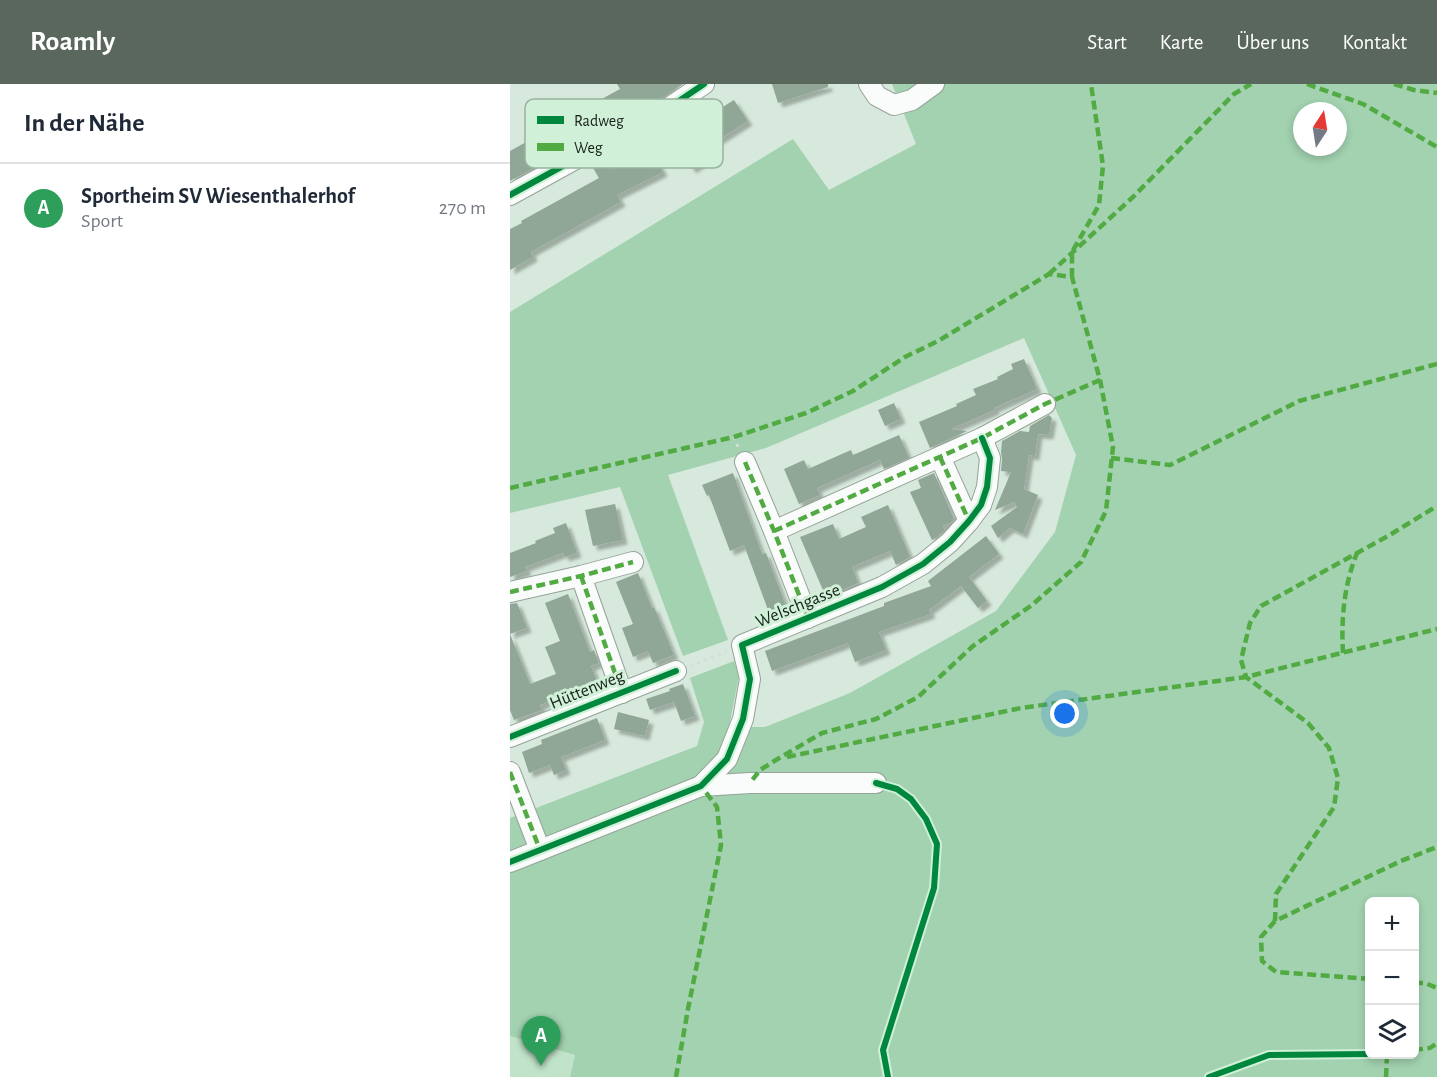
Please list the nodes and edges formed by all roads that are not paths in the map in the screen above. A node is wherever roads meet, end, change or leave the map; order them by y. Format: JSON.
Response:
{"nodes":[{"id":1,"x":704,"y":84,"type":"edge"},
{"id":2,"x":869,"y":84,"type":"edge"},
{"id":3,"x":934,"y":84,"type":"edge"},
{"id":4,"x":682,"y":99,"type":"edge"},
{"id":5,"x":559,"y":168,"type":"edge"},
{"id":6,"x":510,"y":195,"type":"edge"},
{"id":7,"x":1045,"y":404,"type":"dead end"},
{"id":8,"x":982,"y":438,"type":"junction"},
{"id":9,"x":940,"y":457,"type":"junction"},
{"id":10,"x":745,"y":462,"type":"dead end"},
{"id":11,"x":969,"y":521,"type":"junction"},
{"id":12,"x":774,"y":531,"type":"junction"},
{"id":13,"x":633,"y":562,"type":"dead end"},
{"id":14,"x":581,"y":576,"type":"junction"},
{"id":15,"x":510,"y":592,"type":"edge"},
{"id":16,"x":808,"y":618,"type":"junction"},
{"id":17,"x":676,"y":671,"type":"road end"},
{"id":18,"x":622,"y":693,"type":"junction"},
{"id":19,"x":510,"y":737,"type":"edge"},
{"id":20,"x":510,"y":772,"type":"edge"},
{"id":21,"x":876,"y":783,"type":"dead end"},
{"id":22,"x":701,"y":786,"type":"junction"},
{"id":23,"x":540,"y":850,"type":"junction"},
{"id":24,"x":510,"y":862,"type":"edge"}],
"edges":[{"from":1,"to":4,"type":"street"},
{"from":2,"to":3,"type":"street"},
{"from":5,"to":6,"type":"street"},
{"from":7,"to":8,"type":"street"},
{"from":8,"to":9,"type":"street"},
{"from":8,"to":11,"type":"street","name":"Welschgasse"},
{"from":9,"to":11,"type":"street"},
{"from":9,"to":12,"type":"street"},
{"from":10,"to":12,"type":"street","name":"Welschgasse"},
{"from":11,"to":16,"type":"street","name":"Welschgasse"},
{"from":12,"to":16,"type":"street","name":"Welschgasse"},
{"from":13,"to":14,"type":"street"},
{"from":14,"to":15,"type":"street"},
{"from":14,"to":18,"type":"street","name":"Hüttenweg"},
{"from":16,"to":22,"type":"street","name":"Welschgasse"},
{"from":17,"to":18,"type":"street","name":"Hüttenweg"},
{"from":18,"to":19,"type":"street","name":"Hüttenweg"},
{"from":20,"to":23,"type":"street"},
{"from":21,"to":22,"type":"street"},
{"from":22,"to":23,"type":"street","name":"Welschgasse"},
{"from":23,"to":24,"type":"street","name":"Welschgasse"}]}
